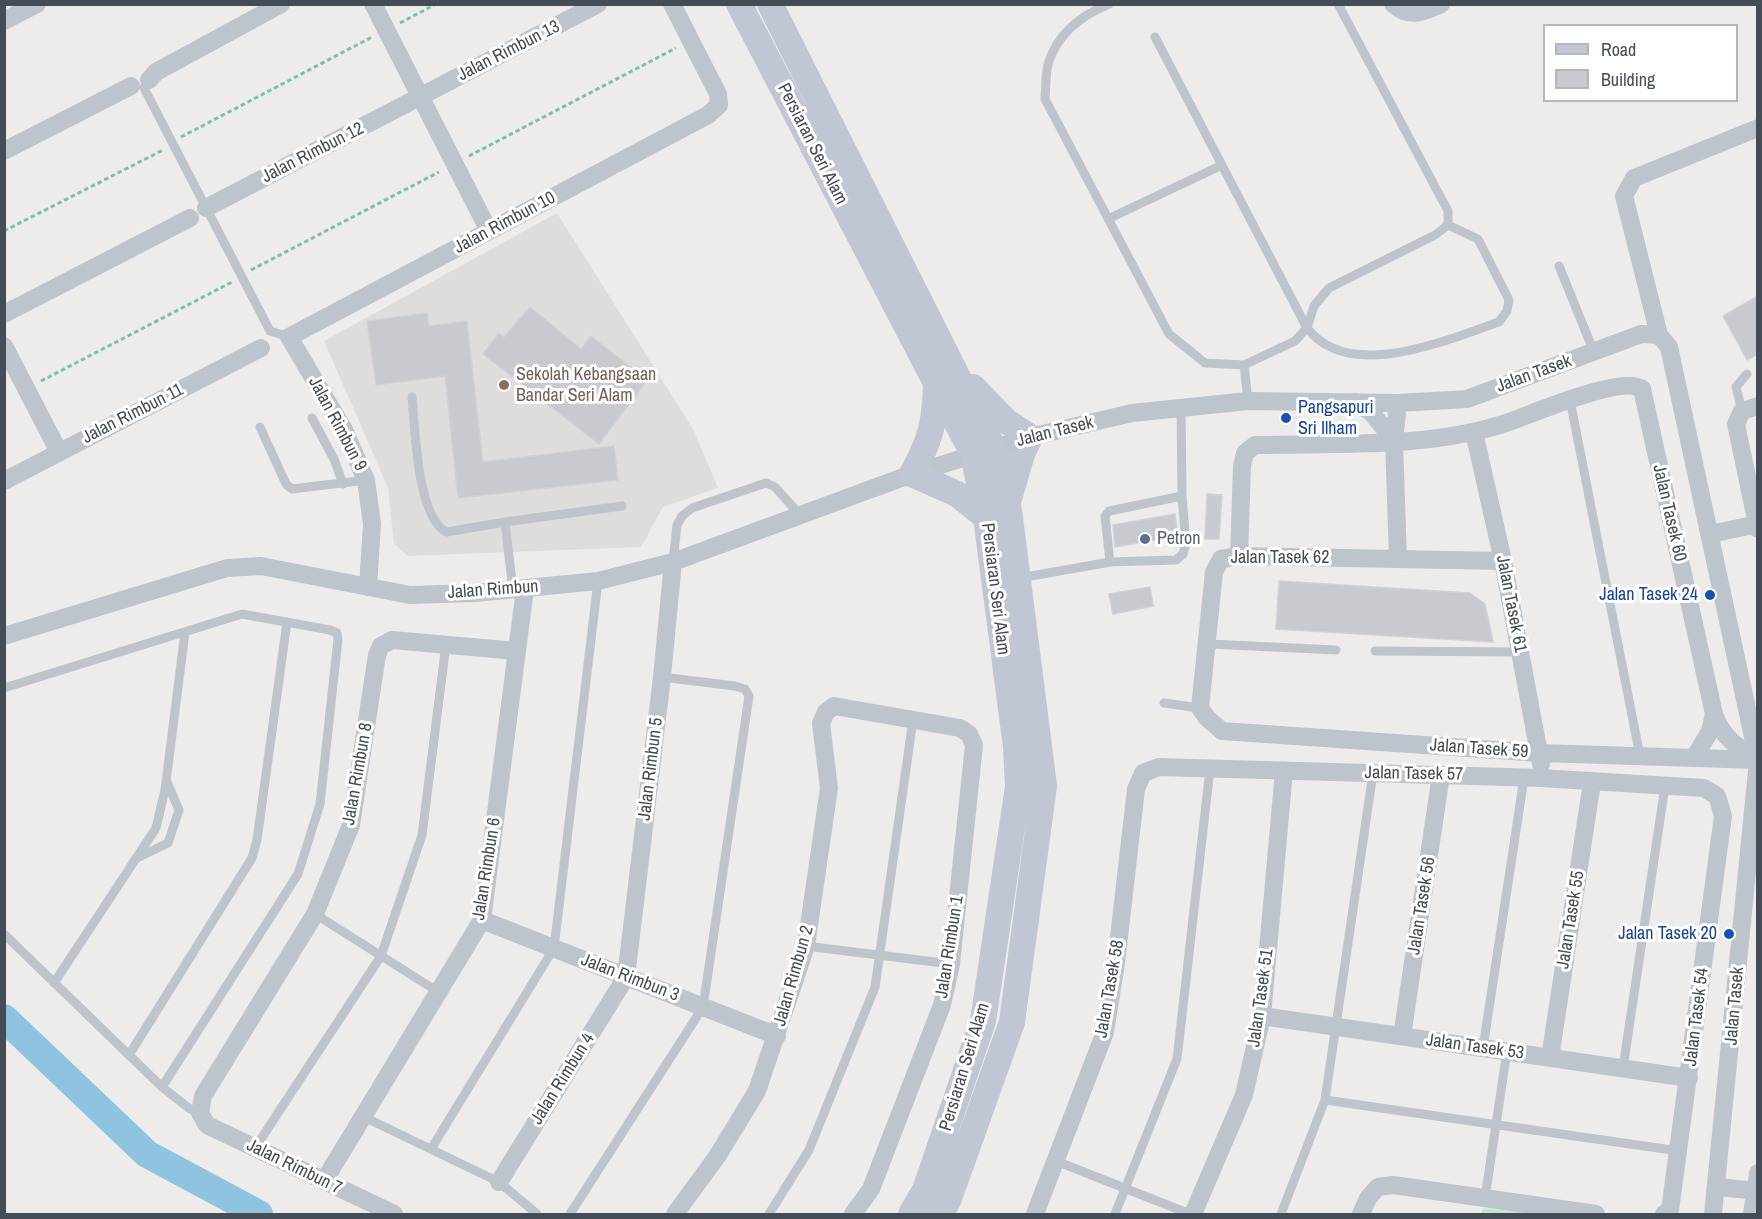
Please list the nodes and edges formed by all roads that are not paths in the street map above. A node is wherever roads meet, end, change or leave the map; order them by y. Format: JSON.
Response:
{"nodes":[{"id":1,"x":37,"y":4,"type":"edge"},
{"id":2,"x":281,"y":4,"type":"edge"},
{"id":3,"x":373,"y":4,"type":"edge"},
{"id":4,"x":598,"y":4,"type":"edge"},
{"id":5,"x":672,"y":4,"type":"edge"},
{"id":6,"x":739,"y":4,"type":"edge"},
{"id":7,"x":770,"y":4,"type":"edge"},
{"id":8,"x":1338,"y":4,"type":"edge"},
{"id":9,"x":1394,"y":4,"type":"edge"},
{"id":10,"x":1441,"y":4,"type":"edge"},
{"id":11,"x":1106,"y":5,"type":"edge"},
{"id":12,"x":4,"y":21,"type":"edge"},
{"id":13,"x":1155,"y":37,"type":"dead end"},
{"id":14,"x":149,"y":80,"type":"joint"},
{"id":15,"x":131,"y":86,"type":"dead end"},
{"id":16,"x":420,"y":97,"type":"junction"},
{"id":17,"x":1758,"y":128,"type":"edge"},
{"id":18,"x":4,"y":152,"type":"edge"},
{"id":19,"x":1220,"y":166,"type":"junction"},
{"id":20,"x":207,"y":208,"type":"junction"},
{"id":21,"x":190,"y":218,"type":"dead end"},
{"id":22,"x":1108,"y":219,"type":"junction"},
{"id":23,"x":1448,"y":225,"type":"junction"},
{"id":24,"x":489,"y":231,"type":"junction"},
{"id":25,"x":1559,"y":266,"type":"dead end"},
{"id":26,"x":4,"y":314,"type":"edge"},
{"id":27,"x":1307,"y":328,"type":"junction"},
{"id":28,"x":1659,"y":335,"type":"junction"},
{"id":29,"x":289,"y":337,"type":"junction"},
{"id":30,"x":4,"y":346,"type":"edge"},
{"id":31,"x":261,"y":348,"type":"dead end"},
{"id":32,"x":1594,"y":351,"type":"junction"},
{"id":33,"x":949,"y":360,"type":"junction"},
{"id":34,"x":1244,"y":365,"type":"junction"},
{"id":35,"x":1747,"y":374,"type":"dead end"},
{"id":36,"x":936,"y":383,"type":"junction"},
{"id":37,"x":412,"y":397,"type":"dead end"},
{"id":38,"x":1570,"y":400,"type":"junction"},
{"id":39,"x":1248,"y":401,"type":"junction"},
{"id":40,"x":1430,"y":401,"type":"junction"},
{"id":41,"x":1355,"y":402,"type":"junction"},
{"id":42,"x":1398,"y":403,"type":"junction"},
{"id":43,"x":1181,"y":408,"type":"junction"},
{"id":44,"x":1750,"y":409,"type":"edge"},
{"id":45,"x":312,"y":418,"type":"dead end"},
{"id":46,"x":260,"y":427,"type":"dead end"},
{"id":47,"x":1474,"y":432,"type":"junction"},
{"id":48,"x":1030,"y":437,"type":"junction"},
{"id":49,"x":1394,"y":441,"type":"junction"},
{"id":50,"x":984,"y":451,"type":"junction"},
{"id":51,"x":59,"y":452,"type":"junction"},
{"id":52,"x":912,"y":474,"type":"junction"},
{"id":53,"x":366,"y":480,"type":"junction"},
{"id":54,"x":4,"y":481,"type":"edge"},
{"id":55,"x":343,"y":484,"type":"junction"},
{"id":56,"x":1182,"y":496,"type":"junction"},
{"id":57,"x":622,"y":507,"type":"dead end"},
{"id":58,"x":997,"y":511,"type":"junction"},
{"id":59,"x":800,"y":515,"type":"junction"},
{"id":60,"x":505,"y":522,"type":"junction"},
{"id":61,"x":1757,"y":526,"type":"edge"},
{"id":62,"x":1710,"y":534,"type":"junction"},
{"id":63,"x":1239,"y":556,"type":"junction"},
{"id":64,"x":1398,"y":559,"type":"junction"},
{"id":65,"x":1503,"y":561,"type":"junction"},
{"id":66,"x":673,"y":562,"type":"junction"},
{"id":67,"x":1110,"y":562,"type":"junction"},
{"id":68,"x":1018,"y":578,"type":"junction"},
{"id":69,"x":598,"y":581,"type":"junction"},
{"id":70,"x":368,"y":587,"type":"junction"},
{"id":71,"x":519,"y":589,"type":"junction"},
{"id":72,"x":287,"y":622,"type":"junction"},
{"id":73,"x":185,"y":632,"type":"junction"},
{"id":74,"x":4,"y":636,"type":"edge"},
{"id":75,"x":446,"y":644,"type":"junction"},
{"id":76,"x":1209,"y":644,"type":"junction"},
{"id":77,"x":1336,"y":650,"type":"dead end"},
{"id":78,"x":517,"y":651,"type":"junction"},
{"id":79,"x":1376,"y":651,"type":"dead end"},
{"id":80,"x":1521,"y":652,"type":"junction"},
{"id":81,"x":662,"y":677,"type":"junction"},
{"id":82,"x":4,"y":688,"type":"edge"},
{"id":83,"x":1164,"y":702,"type":"dead end"},
{"id":84,"x":1204,"y":713,"type":"junction"},
{"id":85,"x":1714,"y":714,"type":"junction"},
{"id":86,"x":913,"y":720,"type":"junction"},
{"id":87,"x":1540,"y":753,"type":"junction"},
{"id":88,"x":1640,"y":756,"type":"junction"},
{"id":89,"x":1694,"y":758,"type":"junction"},
{"id":90,"x":1758,"y":761,"type":"edge"},
{"id":91,"x":1210,"y":769,"type":"junction"},
{"id":92,"x":1284,"y":771,"type":"junction"},
{"id":93,"x":1372,"y":773,"type":"junction"},
{"id":94,"x":1441,"y":775,"type":"junction"},
{"id":95,"x":1533,"y":778,"type":"junction"},
{"id":96,"x":166,"y":781,"type":"junction"},
{"id":97,"x":1592,"y":782,"type":"junction"},
{"id":98,"x":1665,"y":786,"type":"junction"},
{"id":99,"x":1704,"y":788,"type":"joint"},
{"id":100,"x":1136,"y":789,"type":"joint"},
{"id":101,"x":137,"y":858,"type":"junction"},
{"id":102,"x":315,"y":914,"type":"junction"},
{"id":103,"x":482,"y":920,"type":"junction"},
{"id":104,"x":4,"y":934,"type":"edge"},
{"id":105,"x":806,"y":946,"type":"junction"},
{"id":106,"x":554,"y":948,"type":"junction"},
{"id":107,"x":880,"y":955,"type":"junction"},
{"id":108,"x":381,"y":956,"type":"junction"},
{"id":109,"x":951,"y":964,"type":"junction"},
{"id":110,"x":626,"y":977,"type":"junction"},
{"id":111,"x":54,"y":983,"type":"junction"},
{"id":112,"x":440,"y":993,"type":"junction"},
{"id":113,"x":703,"y":1007,"type":"junction"},
{"id":114,"x":1262,"y":1016,"type":"junction"},
{"id":115,"x":1335,"y":1026,"type":"junction"},
{"id":116,"x":777,"y":1036,"type":"junction"},
{"id":117,"x":1402,"y":1036,"type":"junction"},
{"id":118,"x":1483,"y":1048,"type":"junction"},
{"id":119,"x":1507,"y":1051,"type":"junction"},
{"id":120,"x":129,"y":1055,"type":"junction"},
{"id":121,"x":1550,"y":1058,"type":"junction"},
{"id":122,"x":1623,"y":1068,"type":"junction"},
{"id":123,"x":1689,"y":1078,"type":"junction"},
{"id":124,"x":162,"y":1087,"type":"junction"},
{"id":125,"x":1325,"y":1100,"type":"junction"},
{"id":126,"x":200,"y":1113,"type":"junction"},
{"id":127,"x":364,"y":1117,"type":"junction"},
{"id":128,"x":1496,"y":1124,"type":"junction"},
{"id":129,"x":255,"y":1148,"type":"junction"},
{"id":130,"x":431,"y":1149,"type":"junction"},
{"id":131,"x":1679,"y":1151,"type":"junction"},
{"id":132,"x":1056,"y":1161,"type":"junction"},
{"id":133,"x":1758,"y":1173,"type":"edge"},
{"id":134,"x":324,"y":1181,"type":"junction"},
{"id":135,"x":499,"y":1182,"type":"junction"},
{"id":136,"x":1718,"y":1187,"type":"junction"},
{"id":137,"x":1125,"y":1189,"type":"junction"},
{"id":138,"x":1756,"y":1191,"type":"edge"},
{"id":139,"x":1485,"y":1198,"type":"junction"},
{"id":140,"x":394,"y":1215,"type":"edge"},
{"id":141,"x":537,"y":1215,"type":"edge"},
{"id":142,"x":570,"y":1215,"type":"edge"},
{"id":143,"x":675,"y":1215,"type":"edge"},
{"id":144,"x":769,"y":1215,"type":"edge"},
{"id":145,"x":853,"y":1215,"type":"edge"},
{"id":146,"x":912,"y":1215,"type":"edge"},
{"id":147,"x":940,"y":1215,"type":"edge"},
{"id":148,"x":1035,"y":1215,"type":"edge"},
{"id":149,"x":1115,"y":1215,"type":"edge"},
{"id":150,"x":1192,"y":1215,"type":"edge"},
{"id":151,"x":1281,"y":1215,"type":"edge"},
{"id":152,"x":1361,"y":1215,"type":"edge"},
{"id":153,"x":1596,"y":1215,"type":"edge"},
{"id":154,"x":1664,"y":1215,"type":"edge"},
{"id":155,"x":1713,"y":1215,"type":"edge"},
{"id":156,"x":1752,"y":1215,"type":"edge"}],
"edges":[{"from":1,"to":12,"type":"street"},
{"from":2,"to":14,"type":"street"},
{"from":3,"to":16,"type":"street"},
{"from":4,"to":16,"type":"street","name":"Jalan Rimbun 13"},
{"from":5,"to":24,"type":"street","name":"Jalan Rimbun 10"},
{"from":6,"to":36,"type":"main road","name":"Persiaran Seri Alam"},
{"from":7,"to":33,"type":"main road","name":"Persiaran Seri Alam"},
{"from":8,"to":23,"type":"lane"},
{"from":9,"to":10,"type":"street"},
{"from":11,"to":22,"type":"lane"},
{"from":13,"to":19,"type":"lane"},
{"from":14,"to":20,"type":"lane"},
{"from":15,"to":18,"type":"street"},
{"from":16,"to":20,"type":"street","name":"Jalan Rimbun 12"},
{"from":16,"to":24,"type":"street"},
{"from":17,"to":28,"type":"street"},
{"from":19,"to":22,"type":"lane"},
{"from":19,"to":27,"type":"lane"},
{"from":20,"to":29,"type":"lane"},
{"from":21,"to":26,"type":"street"},
{"from":22,"to":34,"type":"lane"},
{"from":23,"to":27,"type":"lane"},
{"from":23,"to":27,"type":"lane"},
{"from":24,"to":29,"type":"street","name":"Jalan Rimbun 10"},
{"from":25,"to":32,"type":"lane"},
{"from":27,"to":34,"type":"lane"},
{"from":28,"to":32,"type":"street","name":"Jalan Tasek"},
{"from":28,"to":62,"type":"street","name":"Jalan Tasek"},
{"from":29,"to":53,"type":"street","name":"Jalan Rimbun 9"},
{"from":30,"to":51,"type":"street"},
{"from":31,"to":51,"type":"street","name":"Jalan Rimbun 11"},
{"from":32,"to":40,"type":"street","name":"Jalan Tasek"},
{"from":33,"to":48,"type":"main road"},
{"from":33,"to":50,"type":"main road","name":"Persiaran Seri Alam"},
{"from":34,"to":39,"type":"lane"},
{"from":35,"to":44,"type":"lane"},
{"from":36,"to":50,"type":"main road","name":"Persiaran Seri Alam"},
{"from":36,"to":52,"type":"main road"},
{"from":37,"to":60,"type":"lane"},
{"from":38,"to":47,"type":"street"},
{"from":38,"to":85,"type":"street","name":"Jalan Tasek 60"},
{"from":38,"to":88,"type":"lane"},
{"from":39,"to":41,"type":"street","name":"Jalan Tasek"},
{"from":39,"to":43,"type":"street","name":"Jalan Tasek"},
{"from":40,"to":42,"type":"street","name":"Jalan Tasek"},
{"from":40,"to":49,"type":"street"},
{"from":41,"to":42,"type":"street","name":"Jalan Tasek"},
{"from":41,"to":49,"type":"street"},
{"from":42,"to":49,"type":"street"},
{"from":43,"to":48,"type":"street","name":"Jalan Tasek"},
{"from":43,"to":56,"type":"lane"},
{"from":44,"to":61,"type":"street"},
{"from":45,"to":55,"type":"lane"},
{"from":46,"to":55,"type":"lane"},
{"from":47,"to":49,"type":"street"},
{"from":47,"to":65,"type":"street","name":"Jalan Tasek 61"},
{"from":48,"to":50,"type":"street","name":"Jalan Tasek"},
{"from":48,"to":58,"type":"main road"},
{"from":49,"to":63,"type":"street"},
{"from":49,"to":64,"type":"street"},
{"from":50,"to":52,"type":"street","name":"Jalan Rimbun"},
{"from":50,"to":58,"type":"main road","name":"Persiaran Seri Alam"},
{"from":51,"to":54,"type":"street","name":"Jalan Rimbun 11"},
{"from":52,"to":58,"type":"main road"},
{"from":52,"to":59,"type":"street","name":"Jalan Rimbun"},
{"from":53,"to":55,"type":"lane"},
{"from":53,"to":70,"type":"street","name":"Jalan Rimbun 9"},
{"from":56,"to":67,"type":"lane"},
{"from":56,"to":67,"type":"lane"},
{"from":57,"to":60,"type":"lane"},
{"from":58,"to":68,"type":"main road","name":"Persiaran Seri Alam"},
{"from":58,"to":146,"type":"main road","name":"Persiaran Seri Alam"},
{"from":59,"to":66,"type":"street","name":"Jalan Rimbun"},
{"from":59,"to":66,"type":"lane"},
{"from":60,"to":71,"type":"lane"},
{"from":61,"to":62,"type":"street"},
{"from":62,"to":90,"type":"street","name":"Jalan Tasek"},
{"from":63,"to":64,"type":"street","name":"Jalan Tasek 62"},
{"from":63,"to":76,"type":"street","name":"Jalan Tasek 62"},
{"from":64,"to":65,"type":"street","name":"Jalan Tasek 62"},
{"from":65,"to":80,"type":"street","name":"Jalan Tasek 61"},
{"from":66,"to":69,"type":"street","name":"Jalan Rimbun"},
{"from":66,"to":81,"type":"street","name":"Jalan Rimbun 5"},
{"from":67,"to":68,"type":"lane"},
{"from":68,"to":147,"type":"main road","name":"Persiaran Seri Alam"},
{"from":69,"to":71,"type":"street","name":"Jalan Rimbun"},
{"from":69,"to":106,"type":"lane"},
{"from":70,"to":71,"type":"street","name":"Jalan Rimbun"},
{"from":70,"to":74,"type":"street","name":"Jalan Rimbun"},
{"from":71,"to":78,"type":"street","name":"Jalan Rimbun 6"},
{"from":72,"to":73,"type":"lane"},
{"from":72,"to":120,"type":"lane"},
{"from":72,"to":124,"type":"lane"},
{"from":73,"to":82,"type":"lane"},
{"from":73,"to":96,"type":"lane"},
{"from":75,"to":78,"type":"street","name":"Jalan Rimbun 8"},
{"from":75,"to":102,"type":"street","name":"Jalan Rimbun 8"},
{"from":75,"to":108,"type":"lane"},
{"from":76,"to":77,"type":"lane"},
{"from":76,"to":84,"type":"street","name":"Jalan Tasek 62"},
{"from":78,"to":103,"type":"street","name":"Jalan Rimbun 6"},
{"from":79,"to":80,"type":"lane"},
{"from":80,"to":87,"type":"street","name":"Jalan Tasek 61"},
{"from":81,"to":110,"type":"street","name":"Jalan Rimbun 5"},
{"from":81,"to":113,"type":"lane"},
{"from":83,"to":84,"type":"lane"},
{"from":84,"to":87,"type":"street","name":"Jalan Tasek 59"},
{"from":85,"to":89,"type":"street"},
{"from":85,"to":90,"type":"street","name":"Jalan Tasek 60"},
{"from":86,"to":105,"type":"street","name":"Jalan Rimbun 2"},
{"from":86,"to":107,"type":"lane"},
{"from":86,"to":109,"type":"street","name":"Jalan Rimbun 1"},
{"from":87,"to":88,"type":"street","name":"Jalan Tasek 59"},
{"from":87,"to":95,"type":"street","name":"Jalan Tasek 61"},
{"from":88,"to":89,"type":"street","name":"Jalan Tasek 59"},
{"from":89,"to":90,"type":"street","name":"Jalan Tasek 59"},
{"from":90,"to":136,"type":"street","name":"Jalan Tasek"},
{"from":91,"to":92,"type":"street","name":"Jalan Tasek 57"},
{"from":91,"to":100,"type":"street","name":"Jalan Tasek 57"},
{"from":91,"to":137,"type":"lane"},
{"from":92,"to":93,"type":"street","name":"Jalan Tasek 57"},
{"from":92,"to":114,"type":"street","name":"Jalan Tasek 51"},
{"from":93,"to":94,"type":"street","name":"Jalan Tasek 57"},
{"from":93,"to":115,"type":"lane"},
{"from":94,"to":95,"type":"street","name":"Jalan Tasek 57"},
{"from":94,"to":117,"type":"street","name":"Jalan Tasek 56"},
{"from":95,"to":97,"type":"street","name":"Jalan Tasek 57"},
{"from":95,"to":118,"type":"lane"},
{"from":96,"to":101,"type":"lane"},
{"from":96,"to":101,"type":"lane"},
{"from":97,"to":98,"type":"street","name":"Jalan Tasek 57"},
{"from":97,"to":121,"type":"street","name":"Jalan Tasek 55"},
{"from":98,"to":99,"type":"street","name":"Jalan Tasek 57"},
{"from":98,"to":122,"type":"lane"},
{"from":99,"to":123,"type":"street","name":"Jalan Tasek 54"},
{"from":100,"to":132,"type":"street","name":"Jalan Tasek 58"},
{"from":101,"to":111,"type":"lane"},
{"from":102,"to":108,"type":"lane"},
{"from":102,"to":126,"type":"street","name":"Jalan Rimbun 8"},
{"from":103,"to":106,"type":"street","name":"Jalan Rimbun 3"},
{"from":103,"to":112,"type":"street","name":"Jalan Rimbun 6"},
{"from":104,"to":111,"type":"lane"},
{"from":105,"to":107,"type":"lane"},
{"from":105,"to":116,"type":"street","name":"Jalan Rimbun 2"},
{"from":106,"to":110,"type":"street","name":"Jalan Rimbun 3"},
{"from":106,"to":130,"type":"lane"},
{"from":107,"to":109,"type":"lane"},
{"from":107,"to":144,"type":"lane"},
{"from":108,"to":112,"type":"lane"},
{"from":108,"to":129,"type":"lane"},
{"from":109,"to":145,"type":"street","name":"Jalan Rimbun 1"},
{"from":110,"to":113,"type":"street","name":"Jalan Rimbun 3"},
{"from":110,"to":135,"type":"street","name":"Jalan Rimbun 4"},
{"from":111,"to":120,"type":"lane"},
{"from":112,"to":127,"type":"street","name":"Jalan Rimbun 6"},
{"from":113,"to":116,"type":"street","name":"Jalan Rimbun 3"},
{"from":113,"to":142,"type":"lane"},
{"from":114,"to":115,"type":"street","name":"Jalan Tasek 53"},
{"from":114,"to":150,"type":"street","name":"Jalan Tasek 51"},
{"from":115,"to":117,"type":"street","name":"Jalan Tasek 53"},
{"from":115,"to":125,"type":"lane"},
{"from":116,"to":143,"type":"street","name":"Jalan Rimbun 2"},
{"from":117,"to":118,"type":"street","name":"Jalan Tasek 53"},
{"from":118,"to":119,"type":"street","name":"Jalan Tasek 53"},
{"from":119,"to":121,"type":"street","name":"Jalan Tasek 53"},
{"from":119,"to":128,"type":"lane"},
{"from":120,"to":124,"type":"lane"},
{"from":121,"to":122,"type":"street","name":"Jalan Tasek 53"},
{"from":122,"to":123,"type":"street","name":"Jalan Tasek 53"},
{"from":123,"to":131,"type":"street","name":"Jalan Tasek 54"},
{"from":124,"to":126,"type":"lane"},
{"from":125,"to":128,"type":"lane"},
{"from":125,"to":151,"type":"lane"},
{"from":126,"to":129,"type":"street","name":"Jalan Rimbun 7"},
{"from":127,"to":130,"type":"lane"},
{"from":127,"to":134,"type":"street","name":"Jalan Rimbun 6"},
{"from":128,"to":131,"type":"lane"},
{"from":128,"to":139,"type":"lane"},
{"from":129,"to":134,"type":"street","name":"Jalan Rimbun 7"},
{"from":130,"to":135,"type":"lane"},
{"from":131,"to":154,"type":"street","name":"Jalan Tasek 54"},
{"from":132,"to":137,"type":"lane"},
{"from":132,"to":148,"type":"street","name":"Jalan Tasek 58"},
{"from":133,"to":138,"type":"street"},
{"from":134,"to":140,"type":"street","name":"Jalan Rimbun 7"},
{"from":135,"to":141,"type":"lane"},
{"from":136,"to":138,"type":"street"},
{"from":136,"to":155,"type":"street","name":"Jalan Tasek"},
{"from":137,"to":149,"type":"lane"},
{"from":137,"to":150,"type":"lane"},
{"from":138,"to":156,"type":"street"},
{"from":139,"to":152,"type":"street"},
{"from":139,"to":153,"type":"street"}]}
